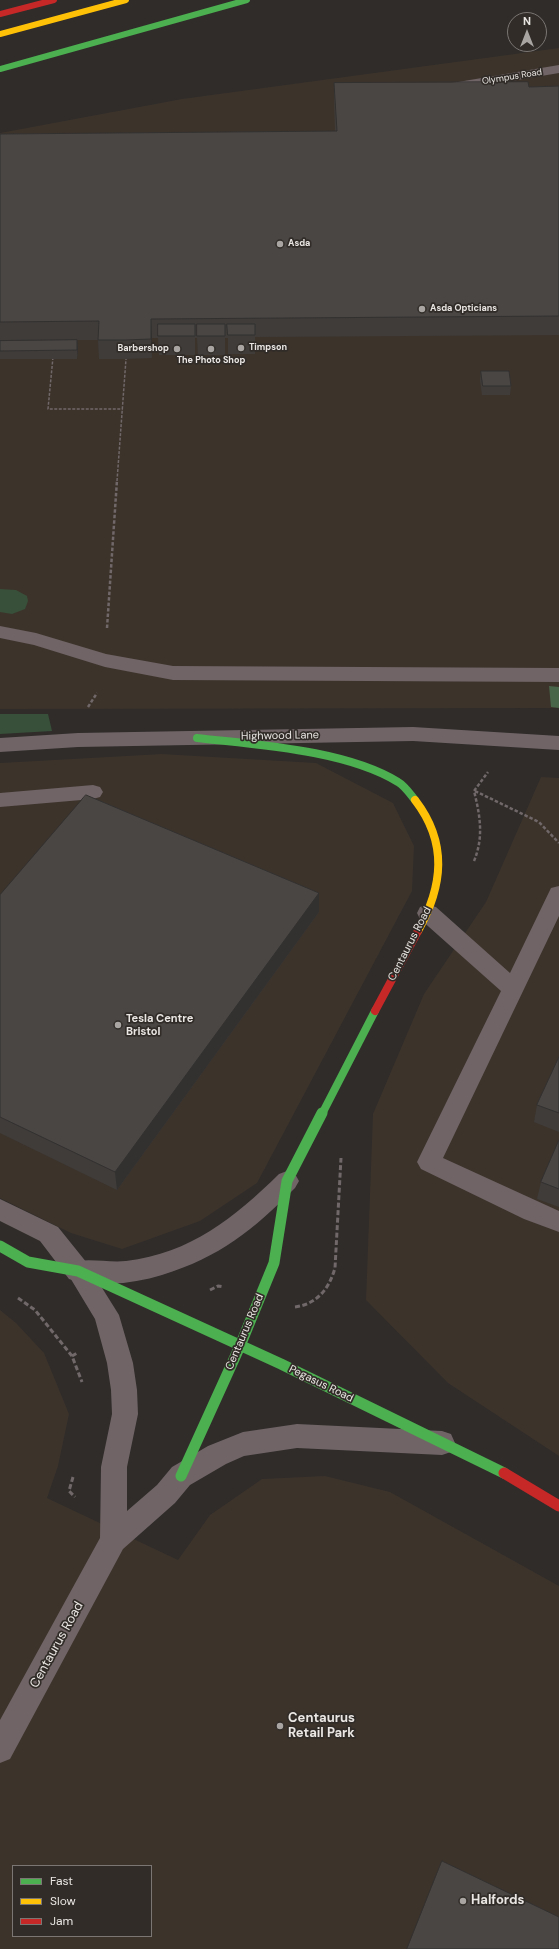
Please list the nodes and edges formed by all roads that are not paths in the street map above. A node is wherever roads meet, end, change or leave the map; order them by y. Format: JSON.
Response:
{"nodes":[{"id":1,"x":54,"y":0,"type":"edge"},
{"id":2,"x":126,"y":0,"type":"edge"},
{"id":3,"x":247,"y":0,"type":"edge"},
{"id":4,"x":0,"y":14,"type":"edge"},
{"id":5,"x":0,"y":34,"type":"edge"},
{"id":6,"x":0,"y":69,"type":"edge"},
{"id":7,"x":559,"y":69,"type":"edge"},
{"id":8,"x":441,"y":89,"type":"edge"},
{"id":9,"x":0,"y":632,"type":"edge"},
{"id":10,"x":559,"y":675,"type":"edge"},
{"id":11,"x":197,"y":738,"type":"junction"},
{"id":12,"x":559,"y":743,"type":"edge"},
{"id":13,"x":0,"y":745,"type":"edge"},
{"id":14,"x":93,"y":792,"type":"dead end"},
{"id":15,"x":0,"y":800,"type":"edge"},
{"id":16,"x":559,"y":894,"type":"edge"},
{"id":17,"x":428,"y":913,"type":"junction"},
{"id":18,"x":513,"y":989,"type":"junction"},
{"id":19,"x":287,"y":1181,"type":"junction"},
{"id":20,"x":0,"y":1209,"type":"edge"},
{"id":21,"x":559,"y":1222,"type":"edge"},
{"id":22,"x":0,"y":1246,"type":"edge"},
{"id":23,"x":78,"y":1271,"type":"junction"},
{"id":24,"x":240,"y":1346,"type":"junction"},
{"id":25,"x":444,"y":1443,"type":"junction"},
{"id":26,"x":181,"y":1476,"type":"junction"},
{"id":27,"x":559,"y":1506,"type":"edge"},
{"id":28,"x":113,"y":1540,"type":"junction"},
{"id":29,"x":0,"y":1749,"type":"edge"}],
"edges":[{"from":1,"to":4,"type":"main road"},
{"from":2,"to":5,"type":"main road"},
{"from":3,"to":6,"type":"main road"},
{"from":7,"to":8,"type":"street","name":"Olympus Road"},
{"from":9,"to":10,"type":"street"},
{"from":11,"to":12,"type":"street","name":"Highwood Lane"},
{"from":11,"to":13,"type":"street","name":"Highwood Lane"},
{"from":11,"to":17,"type":"main road","name":"Centaurus Road"},
{"from":14,"to":15,"type":"street"},
{"from":16,"to":18,"type":"street"},
{"from":17,"to":18,"type":"street"},
{"from":17,"to":19,"type":"main road","name":"Centaurus Road"},
{"from":18,"to":21,"type":"street"},
{"from":19,"to":23,"type":"street","name":"Centaurus Road"},
{"from":19,"to":24,"type":"main road","name":"Centaurus Road"},
{"from":20,"to":23,"type":"street","name":"Pegasus Road"},
{"from":22,"to":23,"type":"main road","name":"Pegasus Road"},
{"from":23,"to":24,"type":"main road","name":"Pegasus Road"},
{"from":23,"to":28,"type":"street","name":"Centaurus Road"},
{"from":24,"to":25,"type":"main road","name":"Pegasus Road"},
{"from":24,"to":26,"type":"main road","name":"Centaurus Road"},
{"from":25,"to":26,"type":"street","name":"Centaurus Road"},
{"from":25,"to":27,"type":"main road","name":"Pegasus Road"},
{"from":26,"to":28,"type":"street","name":"Centaurus Road"},
{"from":28,"to":29,"type":"street","name":"Centaurus Road"}]}
